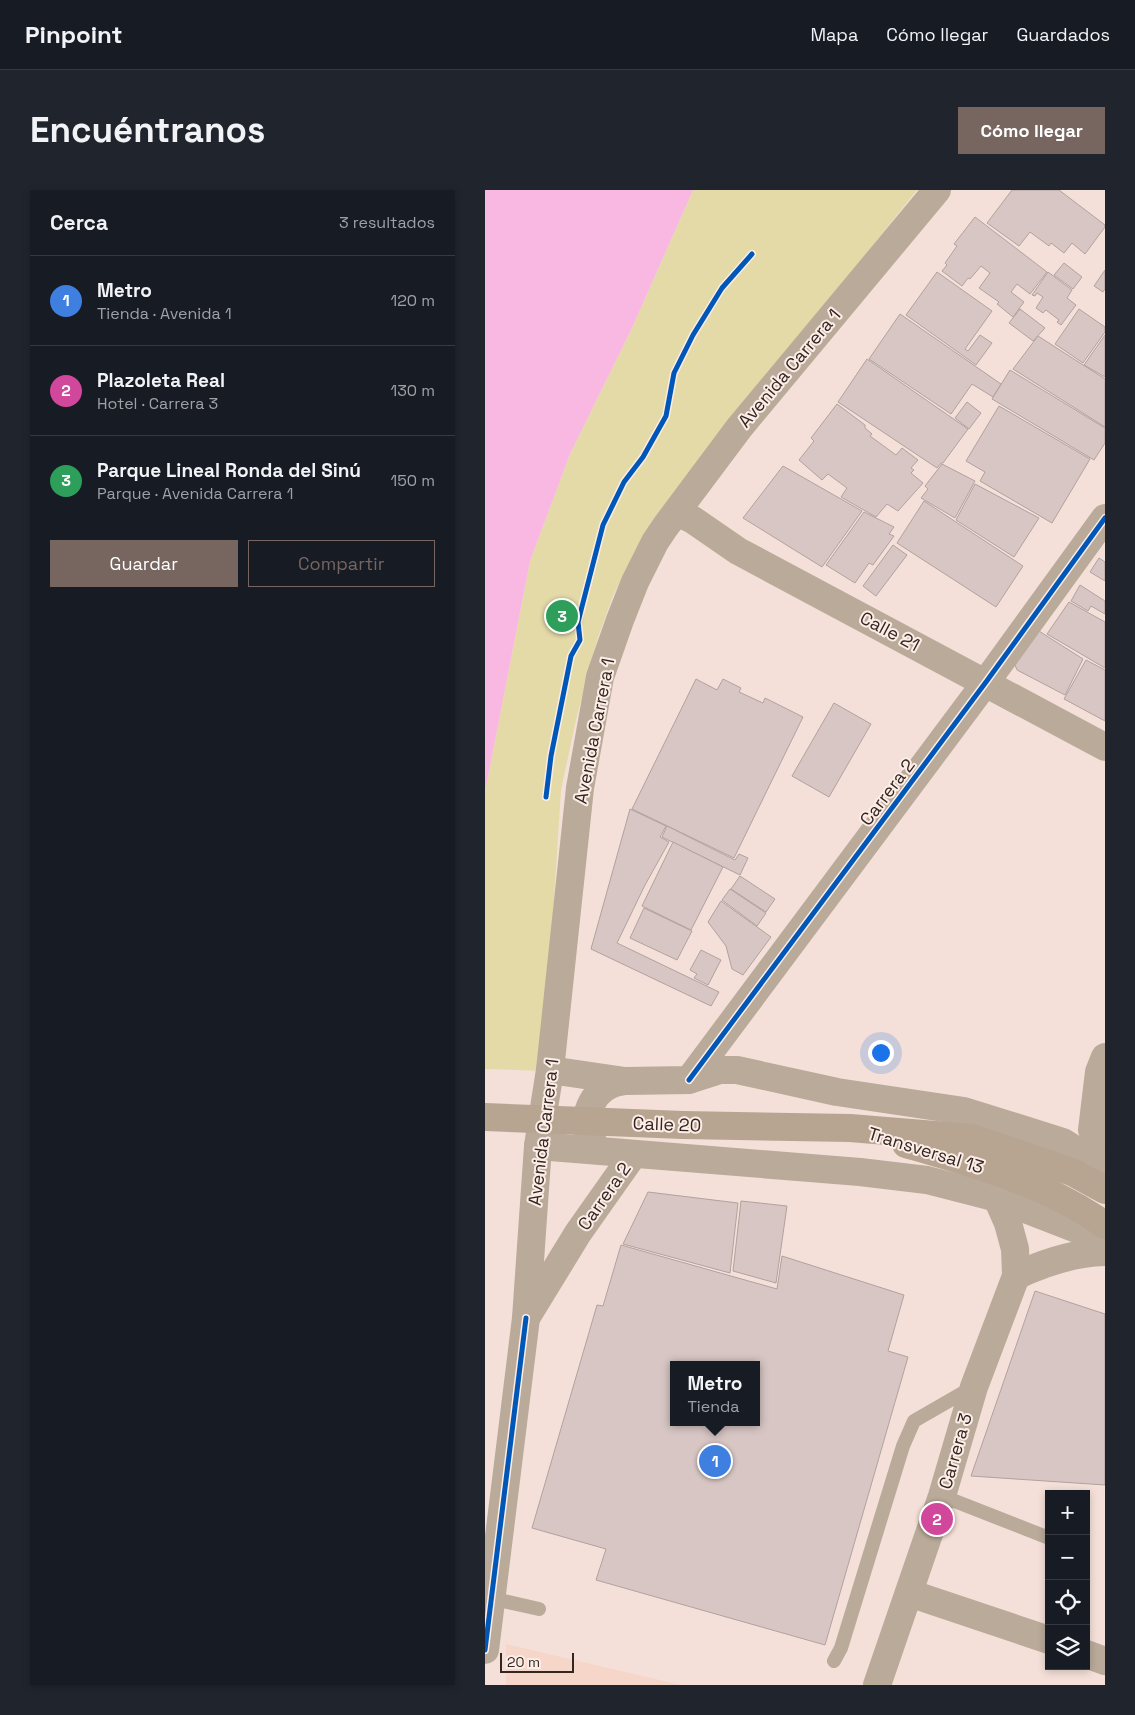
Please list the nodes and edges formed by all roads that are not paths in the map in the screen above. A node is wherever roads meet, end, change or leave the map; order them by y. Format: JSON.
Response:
{"nodes":[{"id":1,"x":937,"y":190,"type":"edge"},
{"id":2,"x":677,"y":512,"type":"junction"},
{"id":3,"x":1105,"y":518,"type":"edge"},
{"id":4,"x":986,"y":682,"type":"junction"},
{"id":5,"x":1105,"y":747,"type":"edge"},
{"id":6,"x":1105,"y":1057,"type":"edge"},
{"id":7,"x":550,"y":1070,"type":"junction"},
{"id":8,"x":689,"y":1080,"type":"junction"},
{"id":9,"x":625,"y":1081,"type":"junction"},
{"id":10,"x":485,"y":1117,"type":"edge"},
{"id":11,"x":1099,"y":1121,"type":"edge"},
{"id":12,"x":850,"y":1128,"type":"junction"},
{"id":13,"x":538,"y":1146,"type":"junction"},
{"id":14,"x":601,"y":1151,"type":"junction"},
{"id":15,"x":633,"y":1155,"type":"junction"},
{"id":16,"x":1105,"y":1157,"type":"edge"},
{"id":17,"x":970,"y":1163,"type":"junction"},
{"id":18,"x":1105,"y":1171,"type":"edge"},
{"id":19,"x":1105,"y":1190,"type":"edge"},
{"id":20,"x":997,"y":1198,"type":"junction"},
{"id":21,"x":1105,"y":1226,"type":"edge"},
{"id":22,"x":1105,"y":1240,"type":"edge"},
{"id":23,"x":1105,"y":1252,"type":"edge"},
{"id":24,"x":1016,"y":1276,"type":"junction"},
{"id":25,"x":526,"y":1318,"type":"junction"},
{"id":26,"x":974,"y":1387,"type":"junction"},
{"id":27,"x":942,"y":1496,"type":"junction"},
{"id":28,"x":1045,"y":1536,"type":"edge"},
{"id":29,"x":909,"y":1594,"type":"junction"},
{"id":30,"x":490,"y":1598,"type":"junction"},
{"id":31,"x":539,"y":1609,"type":"dead end"},
{"id":32,"x":1045,"y":1639,"type":"edge"},
{"id":33,"x":485,"y":1650,"type":"edge"},
{"id":34,"x":1090,"y":1655,"type":"edge"},
{"id":35,"x":834,"y":1661,"type":"dead end"},
{"id":36,"x":1105,"y":1661,"type":"edge"},
{"id":37,"x":877,"y":1685,"type":"edge"}],
"edges":[{"from":1,"to":2,"type":"street","name":"Avenida Carrera 1"},
{"from":2,"to":4,"type":"street","name":"Calle 21"},
{"from":2,"to":7,"type":"street","name":"Avenida Carrera 1"},
{"from":3,"to":4,"type":"street","name":"Carrera 2"},
{"from":4,"to":5,"type":"street","name":"Calle 21"},
{"from":4,"to":8,"type":"street","name":"Carrera 2"},
{"from":6,"to":11,"type":"street"},
{"from":7,"to":9,"type":"street"},
{"from":7,"to":13,"type":"street","name":"Avenida Carrera 1"},
{"from":8,"to":9,"type":"street"},
{"from":8,"to":18,"type":"street"},
{"from":9,"to":14,"type":"street"},
{"from":10,"to":12,"type":"main road","name":"Calle 20","bridge":true},
{"from":11,"to":16,"type":"street"},
{"from":12,"to":17,"type":"main road","name":"Transversal 13"},
{"from":12,"to":19,"type":"main road","name":"Transversal 13"},
{"from":13,"to":14,"type":"street","name":"Carrera 2"},
{"from":13,"to":25,"type":"street","name":"Avenida Carrera 1"},
{"from":14,"to":15,"type":"street","name":"Carrera 2"},
{"from":15,"to":20,"type":"street"},
{"from":15,"to":25,"type":"street","name":"Carrera 2"},
{"from":17,"to":20,"type":"street","name":"Carrera 3"},
{"from":17,"to":21,"type":"main road","name":"Transversal 13"},
{"from":20,"to":22,"type":"street"},
{"from":20,"to":24,"type":"street","name":"Carrera 3"},
{"from":23,"to":24,"type":"street"},
{"from":24,"to":26,"type":"street","name":"Carrera 3"},
{"from":25,"to":30,"type":"street","name":"Avenida Carrera 1"},
{"from":26,"to":27,"type":"street","name":"Carrera 3"},
{"from":26,"to":35,"type":"lane"},
{"from":27,"to":28,"type":"lane"},
{"from":27,"to":29,"type":"street","name":"Carrera 3"},
{"from":29,"to":32,"type":"street"},
{"from":29,"to":37,"type":"street","name":"Carrera 3"},
{"from":30,"to":31,"type":"lane"},
{"from":30,"to":33,"type":"street","name":"Avenida Carrera 1"},
{"from":34,"to":36,"type":"street"}]}
